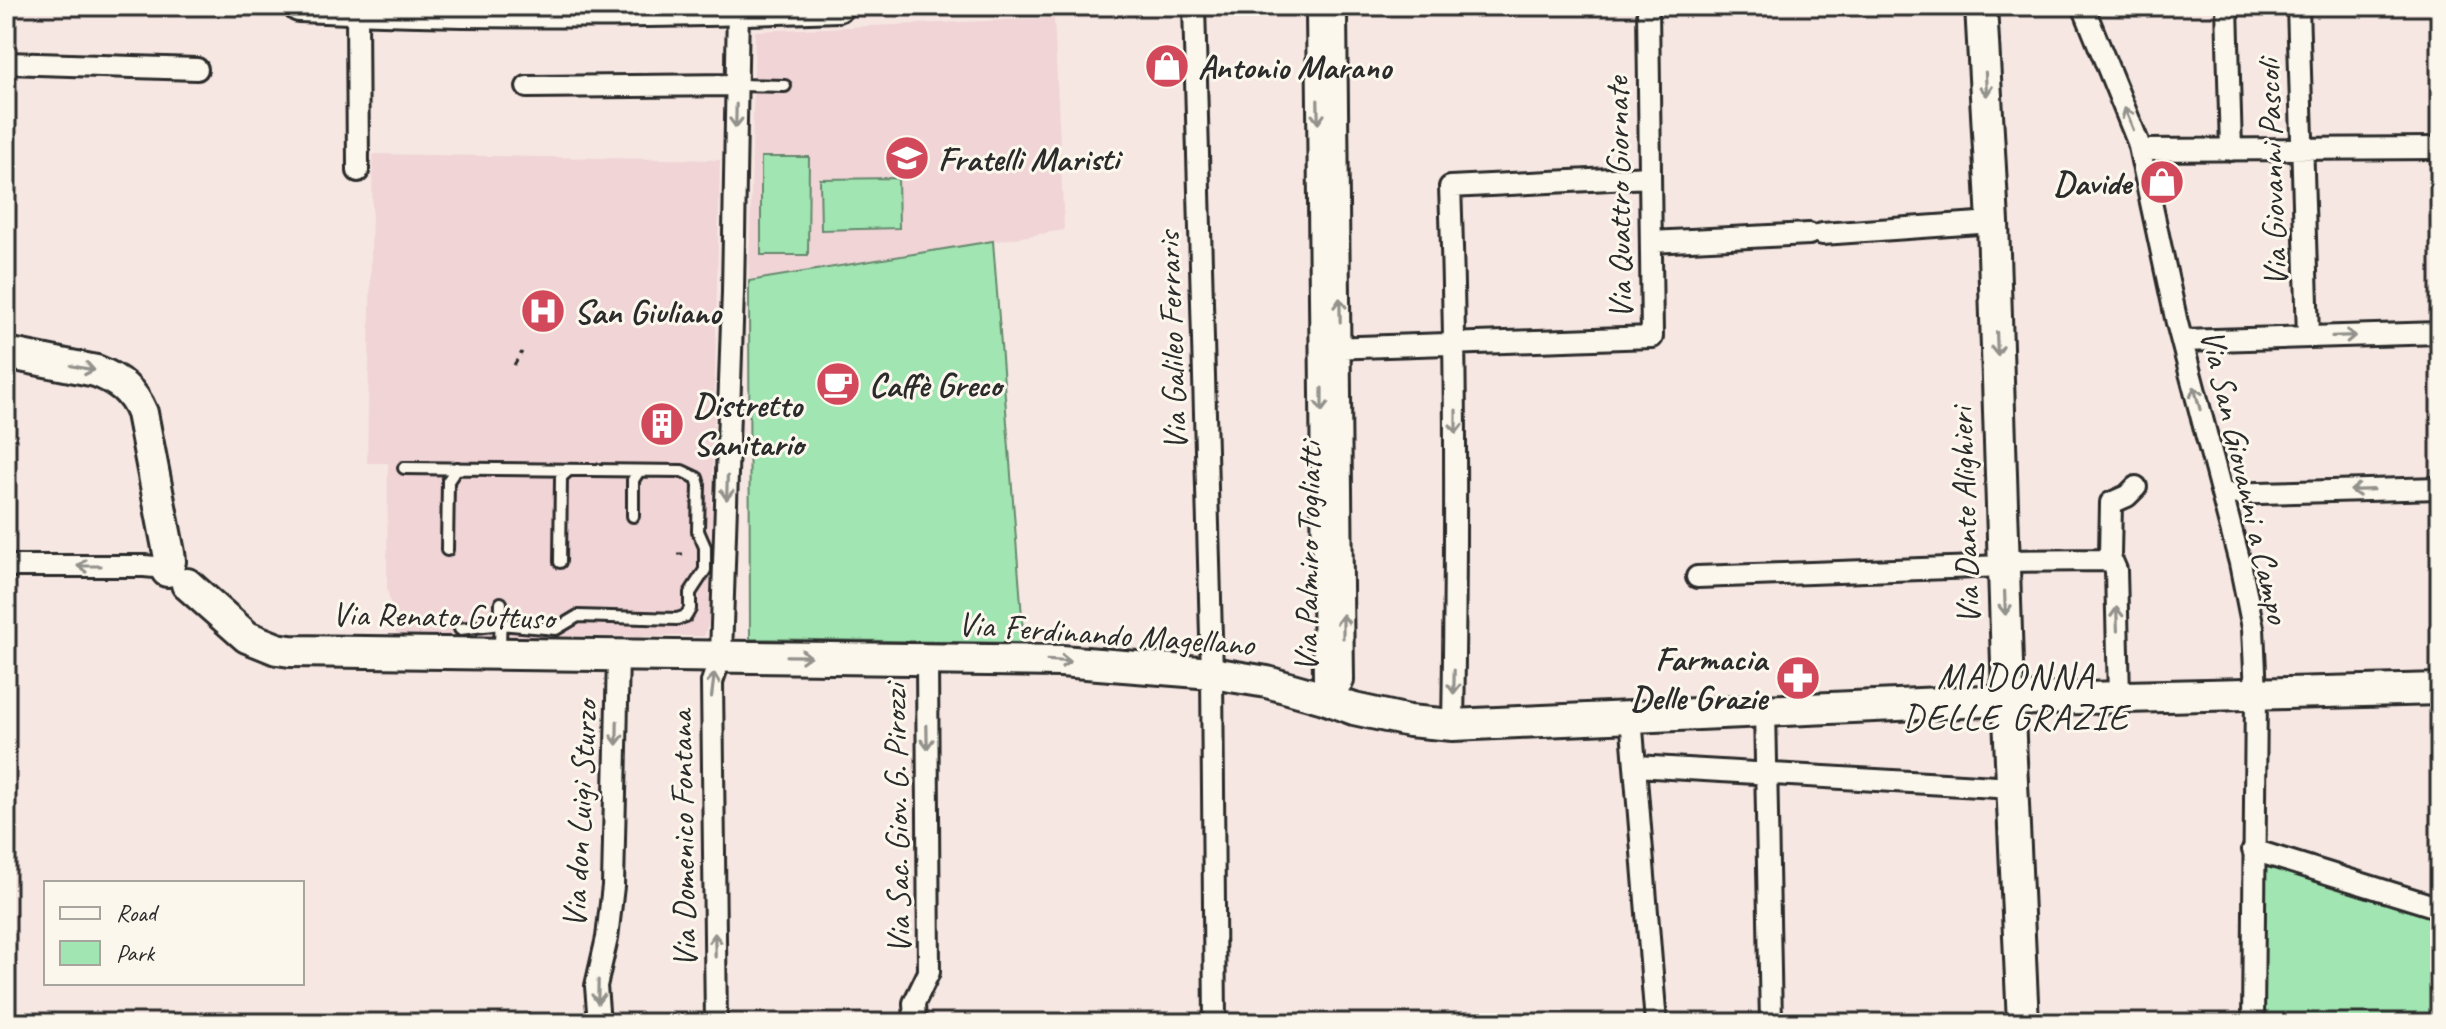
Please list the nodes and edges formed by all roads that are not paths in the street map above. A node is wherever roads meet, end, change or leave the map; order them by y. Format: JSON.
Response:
{"nodes":[{"id":1,"x":299,"y":6,"type":"edge"},
{"id":2,"x":838,"y":6,"type":"edge"},
{"id":3,"x":1194,"y":6,"type":"edge"},
{"id":4,"x":1319,"y":6,"type":"edge"},
{"id":5,"x":1333,"y":6,"type":"edge"},
{"id":6,"x":1648,"y":6,"type":"edge"},
{"id":7,"x":1981,"y":6,"type":"edge"},
{"id":8,"x":2083,"y":6,"type":"edge"},
{"id":9,"x":2227,"y":6,"type":"edge"},
{"id":10,"x":2298,"y":6,"type":"edge"},
{"id":11,"x":370,"y":8,"type":"edge"},
{"id":12,"x":738,"y":8,"type":"edge"},
{"id":13,"x":6,"y":63,"type":"edge"},
{"id":14,"x":197,"y":69,"type":"dead end"},
{"id":15,"x":736,"y":85,"type":"junction"},
{"id":16,"x":785,"y":86,"type":"dead end"},
{"id":17,"x":527,"y":87,"type":"dead end"},
{"id":18,"x":2440,"y":148,"type":"edge"},
{"id":19,"x":2140,"y":150,"type":"junction"},
{"id":20,"x":2231,"y":150,"type":"junction"},
{"id":21,"x":2302,"y":150,"type":"junction"},
{"id":22,"x":358,"y":171,"type":"dead end"},
{"id":23,"x":1650,"y":177,"type":"junction"},
{"id":24,"x":1993,"y":222,"type":"junction"},
{"id":25,"x":1651,"y":242,"type":"junction"},
{"id":26,"x":2440,"y":333,"type":"edge"},
{"id":27,"x":2308,"y":337,"type":"junction"},
{"id":28,"x":2182,"y":341,"type":"junction"},
{"id":29,"x":1456,"y":344,"type":"junction"},
{"id":30,"x":1331,"y":348,"type":"junction"},
{"id":31,"x":6,"y":353,"type":"edge"},
{"id":32,"x":404,"y":468,"type":"dead end"},
{"id":33,"x":457,"y":468,"type":"junction"},
{"id":34,"x":569,"y":470,"type":"junction"},
{"id":35,"x":639,"y":471,"type":"junction"},
{"id":36,"x":2136,"y":487,"type":"dead end"},
{"id":37,"x":2440,"y":488,"type":"edge"},
{"id":38,"x":2222,"y":494,"type":"junction"},
{"id":39,"x":633,"y":516,"type":"dead end"},
{"id":40,"x":447,"y":550,"type":"dead end"},
{"id":41,"x":715,"y":554,"type":"junction"},
{"id":42,"x":2107,"y":560,"type":"junction"},
{"id":43,"x":560,"y":562,"type":"dead end"},
{"id":44,"x":2004,"y":564,"type":"junction"},
{"id":45,"x":6,"y":566,"type":"edge"},
{"id":46,"x":177,"y":577,"type":"junction"},
{"id":47,"x":1697,"y":577,"type":"dead end"},
{"id":48,"x":501,"y":603,"type":"dead end"},
{"id":49,"x":500,"y":624,"type":"junction"},
{"id":50,"x":460,"y":629,"type":"dead end"},
{"id":51,"x":500,"y":654,"type":"junction"},
{"id":52,"x":618,"y":655,"type":"junction"},
{"id":53,"x":721,"y":655,"type":"junction"},
{"id":54,"x":927,"y":659,"type":"junction"},
{"id":55,"x":1212,"y":673,"type":"junction"},
{"id":56,"x":2440,"y":689,"type":"edge"},
{"id":57,"x":2256,"y":693,"type":"junction"},
{"id":58,"x":2119,"y":697,"type":"junction"},
{"id":59,"x":1329,"y":700,"type":"junction"},
{"id":60,"x":2008,"y":700,"type":"junction"},
{"id":61,"x":1765,"y":709,"type":"junction"},
{"id":62,"x":1631,"y":717,"type":"junction"},
{"id":63,"x":1453,"y":725,"type":"junction"},
{"id":64,"x":1636,"y":766,"type":"junction"},
{"id":65,"x":1766,"y":774,"type":"junction"},
{"id":66,"x":2013,"y":788,"type":"junction"},
{"id":67,"x":2253,"y":850,"type":"junction"},
{"id":68,"x":2440,"y":908,"type":"edge"},
{"id":69,"x":599,"y":1023,"type":"edge"},
{"id":70,"x":716,"y":1023,"type":"edge"},
{"id":71,"x":915,"y":1023,"type":"edge"},
{"id":72,"x":1215,"y":1023,"type":"edge"},
{"id":73,"x":1656,"y":1023,"type":"edge"},
{"id":74,"x":1771,"y":1023,"type":"edge"},
{"id":75,"x":2023,"y":1023,"type":"edge"},
{"id":76,"x":2253,"y":1023,"type":"edge"}],
"edges":[{"from":1,"to":11,"type":"street"},
{"from":2,"to":12,"type":"street"},
{"from":3,"to":55,"type":"street","name":"Via Galileo Ferraris"},
{"from":4,"to":30,"type":"street","name":"Via Palmiro Togliatti","one_way":true},
{"from":30,"to":5,"type":"street","name":"Via Palmiro Togliatti","one_way":true},
{"from":6,"to":23,"type":"street","name":"Via Quattro Giornate"},
{"from":7,"to":24,"type":"street","name":"Via Dante Alighieri","one_way":true},
{"from":19,"to":8,"type":"street","name":"Via San Giovanni a Campo","one_way":true},
{"from":9,"to":20,"type":"street"},
{"from":10,"to":21,"type":"street","name":"Via Giovanni Pascoli"},
{"from":11,"to":12,"type":"street"},
{"from":11,"to":22,"type":"street"},
{"from":12,"to":15,"type":"street","name":"Via Domenico Fontana"},
{"from":13,"to":14,"type":"street"},
{"from":15,"to":16,"type":"lane"},
{"from":15,"to":17,"type":"street"},
{"from":15,"to":41,"type":"street","name":"Via Domenico Fontana","one_way":true},
{"from":18,"to":21,"type":"street"},
{"from":19,"to":20,"type":"street"},
{"from":19,"to":28,"type":"street","name":"Via San Giovanni a Campo"},
{"from":20,"to":21,"type":"street"},
{"from":21,"to":27,"type":"street","name":"Via Giovanni Pascoli"},
{"from":23,"to":25,"type":"street","name":"Via Quattro Giornate"},
{"from":23,"to":29,"type":"street"},
{"from":24,"to":25,"type":"street"},
{"from":24,"to":44,"type":"street","name":"Via Dante Alighieri","one_way":true},
{"from":25,"to":29,"type":"street","name":"Via Quattro Giornate"},
{"from":27,"to":26,"type":"street","one_way":true},
{"from":27,"to":28,"type":"street"},
{"from":38,"to":28,"type":"street","name":"Via San Giovanni a Campo","one_way":true},
{"from":29,"to":30,"type":"street","name":"Via Quattro Giornate"},
{"from":29,"to":63,"type":"street","one_way":true},
{"from":30,"to":59,"type":"street","name":"Via Palmiro Togliatti"},
{"from":31,"to":46,"type":"street","one_way":true},
{"from":32,"to":33,"type":"lane"},
{"from":33,"to":34,"type":"lane"},
{"from":33,"to":40,"type":"lane"},
{"from":34,"to":35,"type":"lane"},
{"from":34,"to":43,"type":"lane"},
{"from":35,"to":39,"type":"lane"},
{"from":35,"to":41,"type":"lane"},
{"from":36,"to":42,"type":"street"},
{"from":37,"to":38,"type":"street","one_way":true},
{"from":38,"to":57,"type":"street","name":"Via San Giovanni a Campo"},
{"from":41,"to":49,"type":"lane"},
{"from":41,"to":53,"type":"street","name":"Via Domenico Fontana"},
{"from":42,"to":44,"type":"street"},
{"from":58,"to":42,"type":"street","one_way":true},
{"from":44,"to":47,"type":"street"},
{"from":44,"to":60,"type":"street","name":"Via Dante Alighieri","one_way":true},
{"from":46,"to":45,"type":"street","one_way":true},
{"from":46,"to":51,"type":"street","name":"Via Renato Guttuso"},
{"from":48,"to":49,"type":"lane"},
{"from":49,"to":50,"type":"lane"},
{"from":49,"to":51,"type":"lane"},
{"from":51,"to":52,"type":"street","name":"Via Renato Guttuso"},
{"from":52,"to":53,"type":"street","name":"Via Renato Guttuso"},
{"from":52,"to":69,"type":"street","name":"Via don Luigi Sturzo","one_way":true},
{"from":53,"to":54,"type":"street","name":"Via Ferdinando Magellano","one_way":true},
{"from":70,"to":53,"type":"street","name":"Via Domenico Fontana","one_way":true},
{"from":54,"to":55,"type":"street","name":"Via Ferdinando Magellano","one_way":true},
{"from":54,"to":71,"type":"street","name":"Via Sac. Giov. G. Pirozzi","one_way":true},
{"from":55,"to":59,"type":"street","name":"Via Ferdinando Magellano"},
{"from":55,"to":72,"type":"street","name":"Via Galileo Ferraris"},
{"from":56,"to":57,"type":"street","name":"Via Ferdinando Magellano"},
{"from":57,"to":58,"type":"street","name":"Via Ferdinando Magellano"},
{"from":57,"to":67,"type":"street","name":"Via San Giovanni a Campo"},
{"from":58,"to":60,"type":"street","name":"Via Ferdinando Magellano"},
{"from":59,"to":63,"type":"street","name":"Via Ferdinando Magellano"},
{"from":60,"to":61,"type":"street","name":"Via Ferdinando Magellano"},
{"from":60,"to":66,"type":"street","name":"Via Dante Alighieri"},
{"from":61,"to":62,"type":"street","name":"Via Ferdinando Magellano"},
{"from":61,"to":65,"type":"street"},
{"from":62,"to":63,"type":"street","name":"Via Ferdinando Magellano"},
{"from":62,"to":64,"type":"street"},
{"from":64,"to":65,"type":"street"},
{"from":64,"to":73,"type":"street"},
{"from":65,"to":66,"type":"street"},
{"from":65,"to":74,"type":"street"},
{"from":66,"to":75,"type":"street","name":"Via Dante Alighieri"},
{"from":67,"to":68,"type":"street"},
{"from":67,"to":76,"type":"street","name":"Via San Giovanni a Campo"}]}
